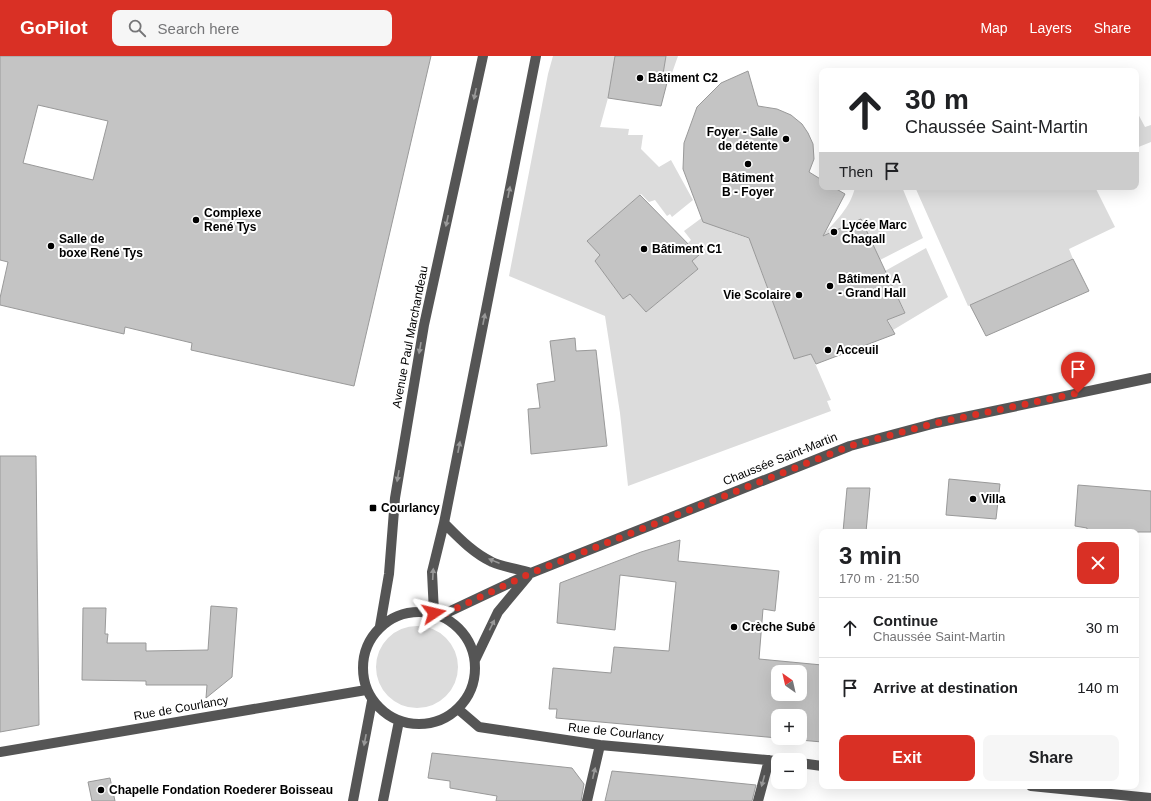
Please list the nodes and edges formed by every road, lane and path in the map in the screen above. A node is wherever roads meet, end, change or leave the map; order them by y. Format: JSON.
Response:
{"nodes":[{"id":1,"x":483,"y":56,"type":"edge"},
{"id":2,"x":536,"y":56,"type":"edge"},
{"id":3,"x":1151,"y":378,"type":"edge"},
{"id":4,"x":444,"y":523,"type":"junction"},
{"id":5,"x":531,"y":573,"type":"junction"},
{"id":6,"x":438,"y":614,"type":"junction"},
{"id":7,"x":380,"y":626,"type":"junction"},
{"id":8,"x":475,"y":660,"type":"junction"},
{"id":9,"x":366,"y":690,"type":"junction"},
{"id":10,"x":372,"y":701,"type":"junction"},
{"id":11,"x":458,"y":709,"type":"junction"},
{"id":12,"x":399,"y":721,"type":"junction"},
{"id":13,"x":600,"y":745,"type":"junction"},
{"id":14,"x":0,"y":752,"type":"edge"},
{"id":15,"x":771,"y":761,"type":"edge"},
{"id":16,"x":807,"y":764,"type":"edge"},
{"id":17,"x":819,"y":766,"type":"edge"},
{"id":18,"x":771,"y":768,"type":"edge"},
{"id":19,"x":1061,"y":789,"type":"edge"},
{"id":20,"x":1151,"y":798,"type":"edge"},
{"id":21,"x":352,"y":801,"type":"edge"},
{"id":22,"x":383,"y":801,"type":"edge"},
{"id":23,"x":587,"y":801,"type":"edge"},
{"id":24,"x":758,"y":801,"type":"edge"}],
"edges":[{"from":1,"to":7,"type":"street","name":"Avenue Paul Marchandeau","one_way":true},
{"from":4,"to":2,"type":"street","one_way":true},
{"from":3,"to":5,"type":"street","name":"Chaussée Saint-Martin"},
{"from":5,"to":4,"type":"street","one_way":true},
{"from":6,"to":4,"type":"street","one_way":true},
{"from":5,"to":6,"type":"street"},
{"from":8,"to":5,"type":"street","name":"Chaussée Saint-Martin","one_way":true},
{"from":6,"to":7,"type":"street"},
{"from":6,"to":8,"type":"street"},
{"from":7,"to":9,"type":"street"},
{"from":8,"to":11,"type":"street"},
{"from":9,"to":10,"type":"street"},
{"from":9,"to":14,"type":"street","name":"Rue de Courlancy"},
{"from":10,"to":12,"type":"street"},
{"from":10,"to":21,"type":"street","one_way":true},
{"from":11,"to":12,"type":"street"},
{"from":11,"to":13,"type":"street","name":"Rue de Courlancy"},
{"from":12,"to":22,"type":"street"},
{"from":13,"to":15,"type":"street","name":"Rue de Courlancy"},
{"from":23,"to":13,"type":"street","one_way":true},
{"from":16,"to":17,"type":"street"},
{"from":18,"to":24,"type":"street","one_way":true},
{"from":19,"to":20,"type":"street"}]}
